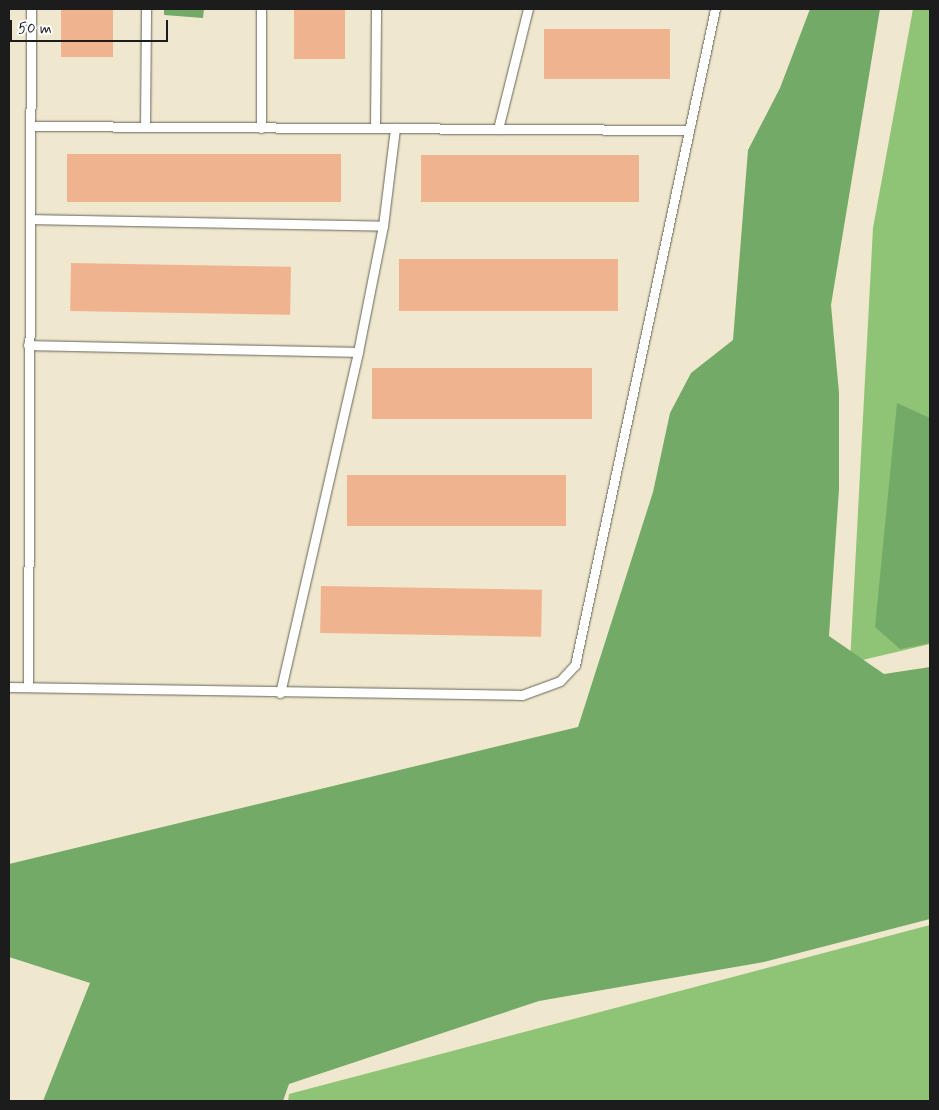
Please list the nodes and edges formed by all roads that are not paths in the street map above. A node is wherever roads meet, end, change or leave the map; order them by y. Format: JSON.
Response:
{"nodes":[{"id":1,"x":31,"y":9,"type":"edge"},
{"id":2,"x":146,"y":9,"type":"edge"},
{"id":3,"x":261,"y":9,"type":"edge"},
{"id":4,"x":376,"y":9,"type":"edge"},
{"id":5,"x":528,"y":9,"type":"edge"},
{"id":6,"x":715,"y":9,"type":"edge"},
{"id":7,"x":30,"y":126,"type":"junction"},
{"id":8,"x":144,"y":127,"type":"junction"},
{"id":9,"x":261,"y":128,"type":"junction"},
{"id":10,"x":375,"y":128,"type":"junction"},
{"id":11,"x":395,"y":128,"type":"junction"},
{"id":12,"x":498,"y":129,"type":"junction"},
{"id":13,"x":688,"y":130,"type":"junction"},
{"id":14,"x":30,"y":219,"type":"junction"},
{"id":15,"x":383,"y":226,"type":"junction"},
{"id":16,"x":28,"y":345,"type":"junction"},
{"id":17,"x":358,"y":352,"type":"junction"},
{"id":18,"x":9,"y":686,"type":"edge"},
{"id":19,"x":28,"y":686,"type":"junction"},
{"id":20,"x":280,"y":693,"type":"junction"}],
"edges":[{"from":1,"to":7,"type":"lane"},
{"from":2,"to":8,"type":"lane"},
{"from":3,"to":9,"type":"lane"},
{"from":4,"to":10,"type":"lane"},
{"from":5,"to":12,"type":"lane"},
{"from":6,"to":13,"type":"lane"},
{"from":7,"to":8,"type":"lane"},
{"from":7,"to":14,"type":"lane"},
{"from":8,"to":9,"type":"lane"},
{"from":9,"to":10,"type":"lane"},
{"from":10,"to":11,"type":"lane"},
{"from":11,"to":12,"type":"lane"},
{"from":11,"to":15,"type":"lane"},
{"from":12,"to":13,"type":"lane"},
{"from":13,"to":20,"type":"lane"},
{"from":14,"to":15,"type":"lane"},
{"from":14,"to":16,"type":"lane"},
{"from":15,"to":17,"type":"lane"},
{"from":16,"to":17,"type":"lane"},
{"from":16,"to":19,"type":"lane"},
{"from":17,"to":20,"type":"lane"},
{"from":18,"to":19,"type":"lane"},
{"from":19,"to":20,"type":"lane"}]}
